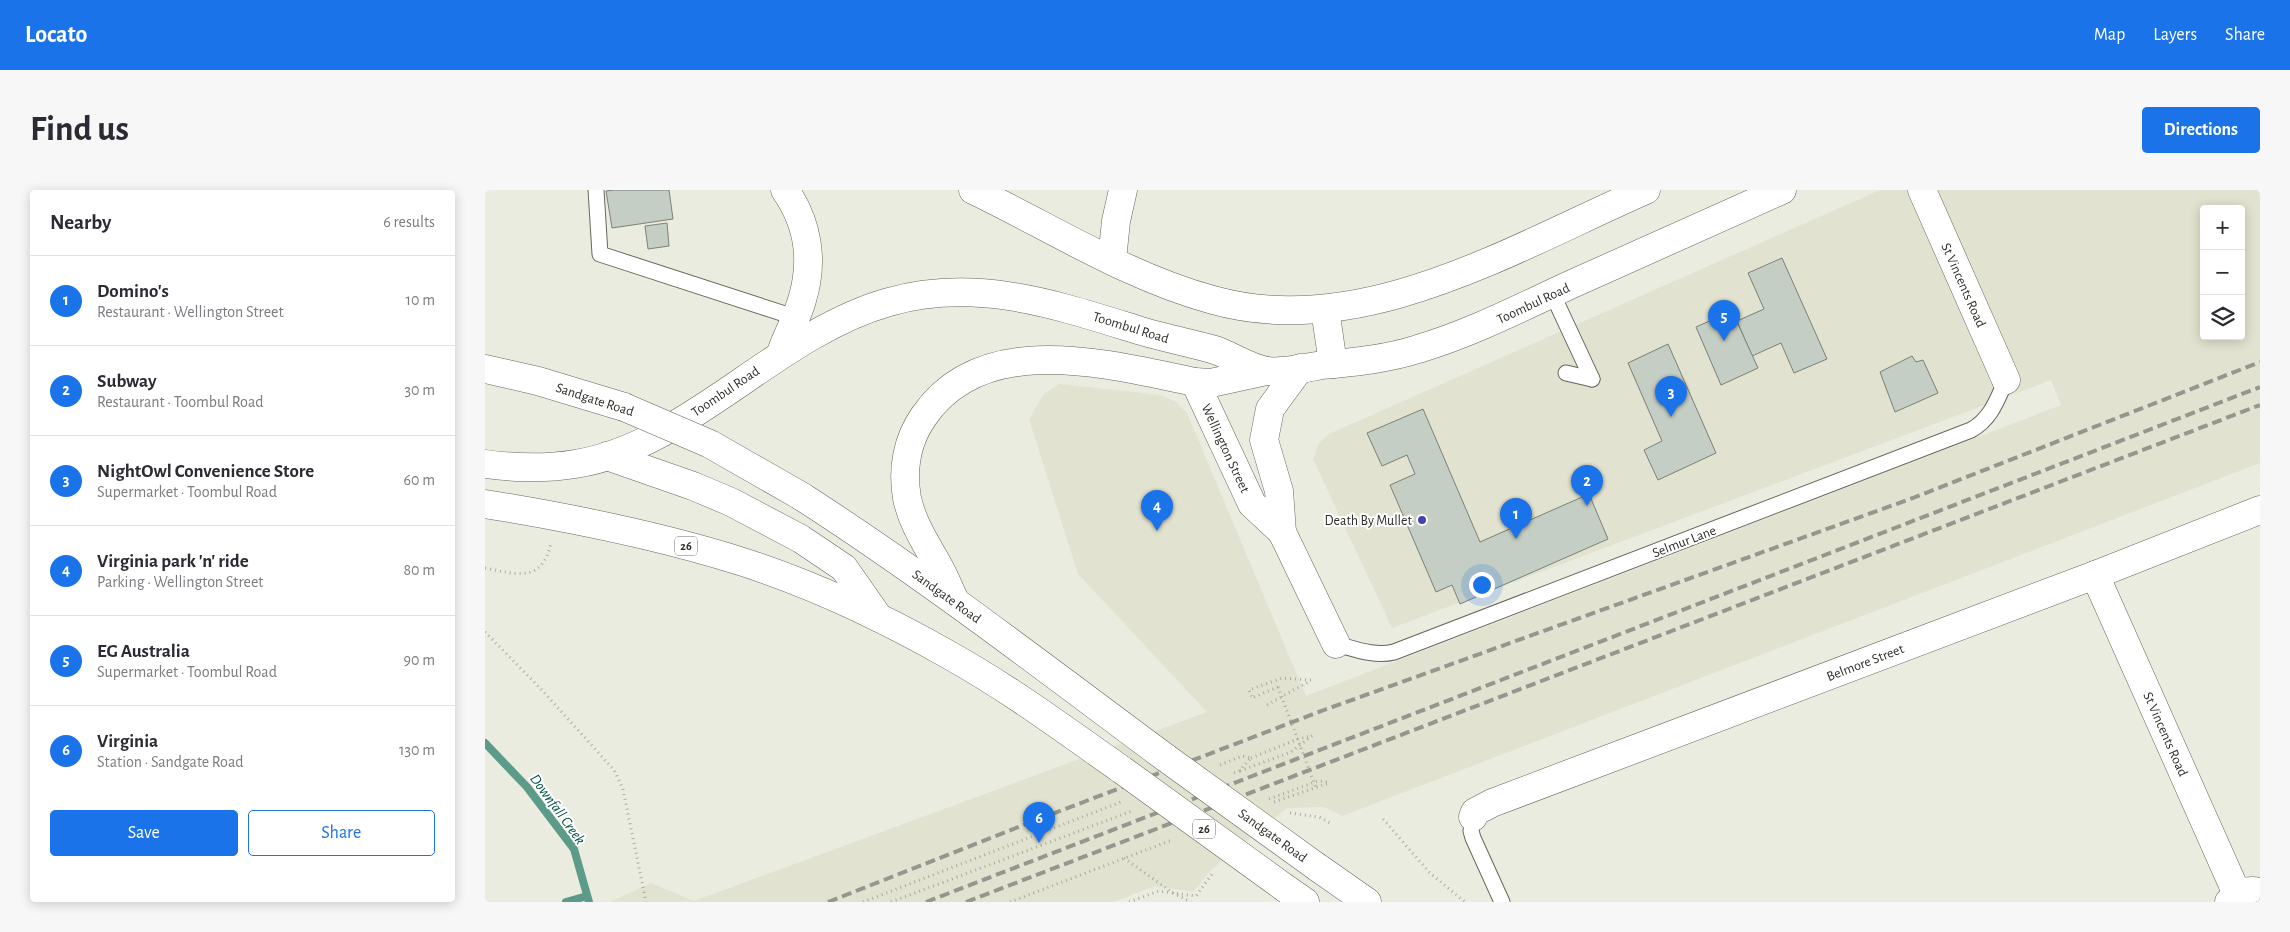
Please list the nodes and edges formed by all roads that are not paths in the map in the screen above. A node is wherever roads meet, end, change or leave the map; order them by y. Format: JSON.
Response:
{"nodes":[{"id":1,"x":596,"y":190,"type":"edge"},
{"id":2,"x":785,"y":190,"type":"edge"},
{"id":3,"x":1123,"y":190,"type":"edge"},
{"id":4,"x":1782,"y":190,"type":"edge"},
{"id":5,"x":1922,"y":190,"type":"edge"},
{"id":6,"x":1643,"y":191,"type":"edge"},
{"id":7,"x":983,"y":192,"type":"edge"},
{"id":8,"x":1112,"y":260,"type":"junction"},
{"id":9,"x":1552,"y":293,"type":"junction"},
{"id":10,"x":1325,"y":309,"type":"junction"},
{"id":11,"x":794,"y":317,"type":"junction"},
{"id":12,"x":781,"y":353,"type":"junction"},
{"id":13,"x":1333,"y":364,"type":"junction"},
{"id":14,"x":1300,"y":368,"type":"junction"},
{"id":15,"x":485,"y":369,"type":"edge"},
{"id":16,"x":1266,"y":371,"type":"junction"},
{"id":17,"x":1566,"y":373,"type":"dead end"},
{"id":18,"x":2006,"y":380,"type":"joint"},
{"id":19,"x":1195,"y":382,"type":"junction"},
{"id":20,"x":607,"y":456,"type":"junction"},
{"id":21,"x":485,"y":464,"type":"edge"},
{"id":22,"x":485,"y":504,"type":"edge"},
{"id":23,"x":2260,"y":510,"type":"edge"},
{"id":24,"x":1282,"y":532,"type":"junction"},
{"id":25,"x":2095,"y":575,"type":"junction"},
{"id":26,"x":955,"y":601,"type":"junction"},
{"id":27,"x":879,"y":618,"type":"junction"},
{"id":28,"x":1335,"y":644,"type":"joint"},
{"id":29,"x":1473,"y":817,"type":"joint"},
{"id":30,"x":1295,"y":895,"type":"edge"},
{"id":31,"x":2242,"y":896,"type":"edge"},
{"id":32,"x":1367,"y":902,"type":"edge"},
{"id":33,"x":1503,"y":902,"type":"edge"}],
"edges":[{"from":1,"to":11,"type":"lane"},
{"from":2,"to":11,"type":"main road"},
{"from":3,"to":8,"type":"main road"},
{"from":4,"to":9,"type":"main road","name":"Toombul Road"},
{"from":5,"to":18,"type":"main road","name":"St Vincents Road"},
{"from":6,"to":10,"type":"main road"},
{"from":7,"to":8,"type":"main road"},
{"from":8,"to":10,"type":"main road"},
{"from":9,"to":13,"type":"main road","name":"Toombul Road"},
{"from":9,"to":17,"type":"lane"},
{"from":10,"to":13,"type":"main road"},
{"from":11,"to":12,"type":"main road"},
{"from":12,"to":16,"type":"main road","name":"Toombul Road"},
{"from":12,"to":20,"type":"main road","name":"Toombul Road"},
{"from":13,"to":14,"type":"main road","name":"Toombul Road"},
{"from":14,"to":16,"type":"main road","name":"Toombul Road"},
{"from":14,"to":24,"type":"main road","name":"Wellington Street"},
{"from":15,"to":26,"type":"main road","name":"Sandgate Road","bridge":true},
{"from":16,"to":19,"type":"main road"},
{"from":18,"to":28,"type":"lane","name":"Selmur Lane"},
{"from":19,"to":24,"type":"main road","name":"Wellington Street"},
{"from":19,"to":26,"type":"main road"},
{"from":20,"to":21,"type":"main road","name":"Toombul Road"},
{"from":20,"to":27,"type":"main road"},
{"from":22,"to":27,"type":"main road","number":"26"},
{"from":23,"to":25,"type":"main road","name":"Belmore Street"},
{"from":24,"to":28,"type":"main road","name":"Wellington Street"},
{"from":25,"to":29,"type":"main road","name":"Belmore Street"},
{"from":25,"to":31,"type":"main road","name":"St Vincents Road"},
{"from":26,"to":32,"type":"main road","name":"Sandgate Road","bridge":true},
{"from":27,"to":30,"type":"main road","number":"26","bridge":true},
{"from":29,"to":33,"type":"lane"}]}
